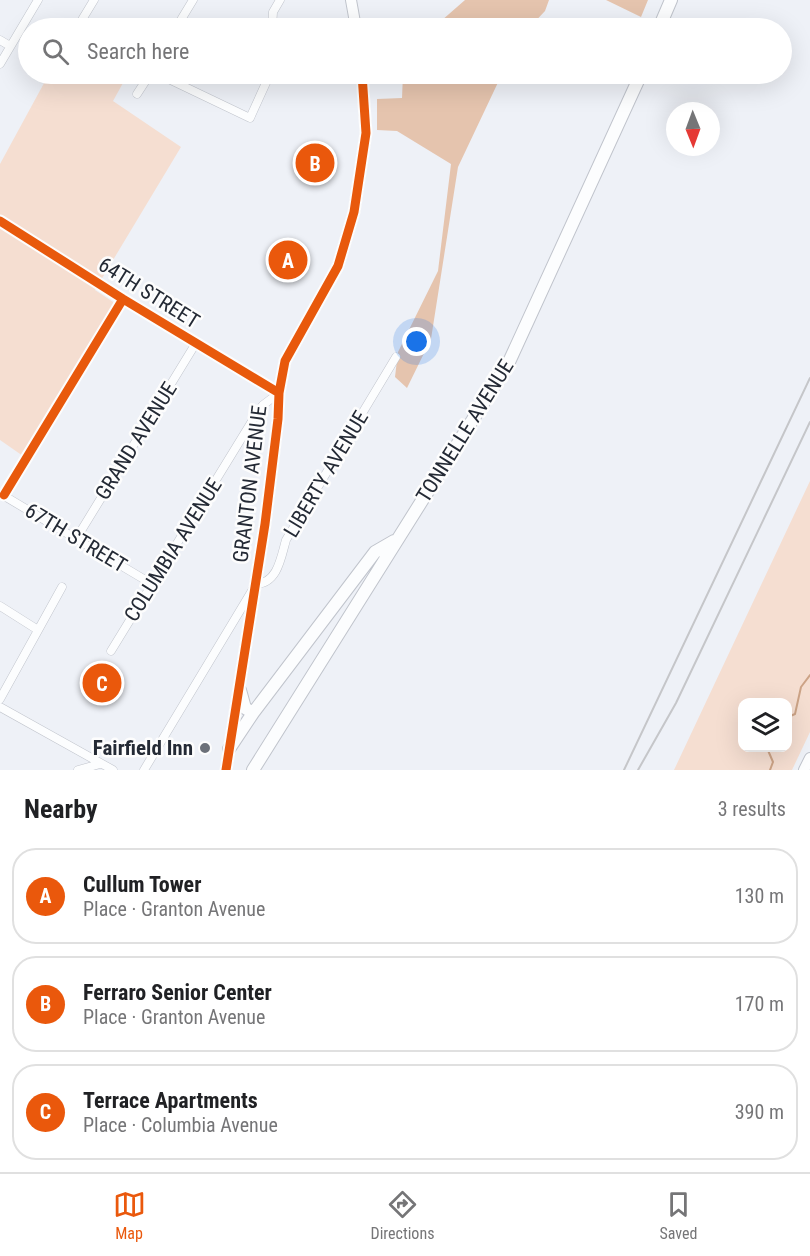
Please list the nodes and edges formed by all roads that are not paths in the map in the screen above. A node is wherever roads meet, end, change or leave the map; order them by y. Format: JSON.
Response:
{"nodes":[{"id":1,"x":38,"y":0,"type":"edge"},
{"id":2,"x":94,"y":0,"type":"edge"},
{"id":3,"x":193,"y":0,"type":"edge"},
{"id":4,"x":280,"y":0,"type":"edge"},
{"id":5,"x":351,"y":0,"type":"edge"},
{"id":6,"x":671,"y":0,"type":"edge"},
{"id":7,"x":27,"y":18,"type":"edge"},
{"id":8,"x":83,"y":18,"type":"edge"},
{"id":9,"x":182,"y":18,"type":"edge"},
{"id":10,"x":273,"y":18,"type":"edge"},
{"id":11,"x":354,"y":18,"type":"edge"},
{"id":12,"x":663,"y":18,"type":"edge"},
{"id":13,"x":18,"y":33,"type":"edge"},
{"id":14,"x":0,"y":40,"type":"edge"},
{"id":15,"x":10,"y":46,"type":"junction"},
{"id":16,"x":0,"y":64,"type":"edge"},
{"id":17,"x":144,"y":84,"type":"edge"},
{"id":18,"x":179,"y":84,"type":"edge"},
{"id":19,"x":265,"y":84,"type":"edge"},
{"id":20,"x":363,"y":84,"type":"edge"},
{"id":21,"x":636,"y":84,"type":"edge"},
{"id":22,"x":138,"y":94,"type":"dead end"},
{"id":23,"x":0,"y":221,"type":"edge"},
{"id":24,"x":123,"y":299,"type":"junction"},
{"id":25,"x":196,"y":344,"type":"junction"},
{"id":26,"x":396,"y":357,"type":"dead end"},
{"id":27,"x":279,"y":393,"type":"junction"},
{"id":28,"x":2,"y":494,"type":"edge"},
{"id":29,"x":76,"y":539,"type":"junction"},
{"id":30,"x":395,"y":541,"type":"junction"},
{"id":31,"x":152,"y":584,"type":"junction"},
{"id":32,"x":256,"y":584,"type":"junction"},
{"id":33,"x":62,"y":587,"type":"dead end"},
{"id":34,"x":0,"y":606,"type":"edge"},
{"id":35,"x":38,"y":630,"type":"junction"},
{"id":36,"x":111,"y":651,"type":"dead end"},
{"id":37,"x":240,"y":690,"type":"junction"},
{"id":38,"x":0,"y":699,"type":"edge"},
{"id":39,"x":0,"y":707,"type":"edge"},
{"id":40,"x":253,"y":713,"type":"junction"},
{"id":41,"x":229,"y":749,"type":"junction"},
{"id":42,"x":810,"y":758,"type":"edge"},
{"id":43,"x":100,"y":764,"type":"junction"},
{"id":44,"x":78,"y":770,"type":"edge"},
{"id":45,"x":113,"y":770,"type":"edge"},
{"id":46,"x":144,"y":770,"type":"edge"},
{"id":47,"x":226,"y":770,"type":"edge"},
{"id":48,"x":253,"y":770,"type":"edge"},
{"id":49,"x":804,"y":770,"type":"edge"}],
"edges":[{"from":1,"to":7,"type":"street"},
{"from":2,"to":8,"type":"street"},
{"from":3,"to":9,"type":"street"},
{"from":4,"to":10,"type":"street"},
{"from":5,"to":11,"type":"street"},
{"from":6,"to":12,"type":"main road"},
{"from":13,"to":15,"type":"street"},
{"from":14,"to":15,"type":"street"},
{"from":15,"to":16,"type":"street"},
{"from":17,"to":22,"type":"street"},
{"from":18,"to":19,"type":"street"},
{"from":20,"to":27,"type":"street","name":"GRANTON AVENUE"},
{"from":21,"to":30,"type":"main road","name":"TONNELLE AVENUE"},
{"from":23,"to":24,"type":"street","name":"64TH STREET"},
{"from":24,"to":25,"type":"street","name":"64TH STREET"},
{"from":24,"to":28,"type":"street"},
{"from":25,"to":27,"type":"street","name":"64TH STREET"},
{"from":25,"to":29,"type":"street","name":"GRAND AVENUE"},
{"from":26,"to":32,"type":"street","name":"LIBERTY AVENUE"},
{"from":27,"to":31,"type":"street","name":"COLUMBIA AVENUE"},
{"from":27,"to":32,"type":"street","name":"GRANTON AVENUE"},
{"from":28,"to":29,"type":"street","name":"67TH STREET"},
{"from":29,"to":31,"type":"street","name":"67TH STREET"},
{"from":30,"to":40,"type":"main road"},
{"from":30,"to":48,"type":"main road","name":"TONNELLE AVENUE"},
{"from":31,"to":36,"type":"street","name":"COLUMBIA AVENUE"},
{"from":32,"to":37,"type":"street","name":"GRANTON AVENUE"},
{"from":32,"to":46,"type":"street","name":"LIBERTY AVENUE"},
{"from":33,"to":35,"type":"street"},
{"from":34,"to":35,"type":"street"},
{"from":35,"to":38,"type":"street"},
{"from":37,"to":40,"type":"main road"},
{"from":37,"to":41,"type":"street","name":"GRANTON AVENUE"},
{"from":39,"to":43,"type":"street"},
{"from":40,"to":41,"type":"main road"},
{"from":41,"to":47,"type":"street","name":"GRANTON AVENUE"},
{"from":42,"to":49,"type":"street"},
{"from":43,"to":44,"type":"street"},
{"from":43,"to":45,"type":"street"}]}
